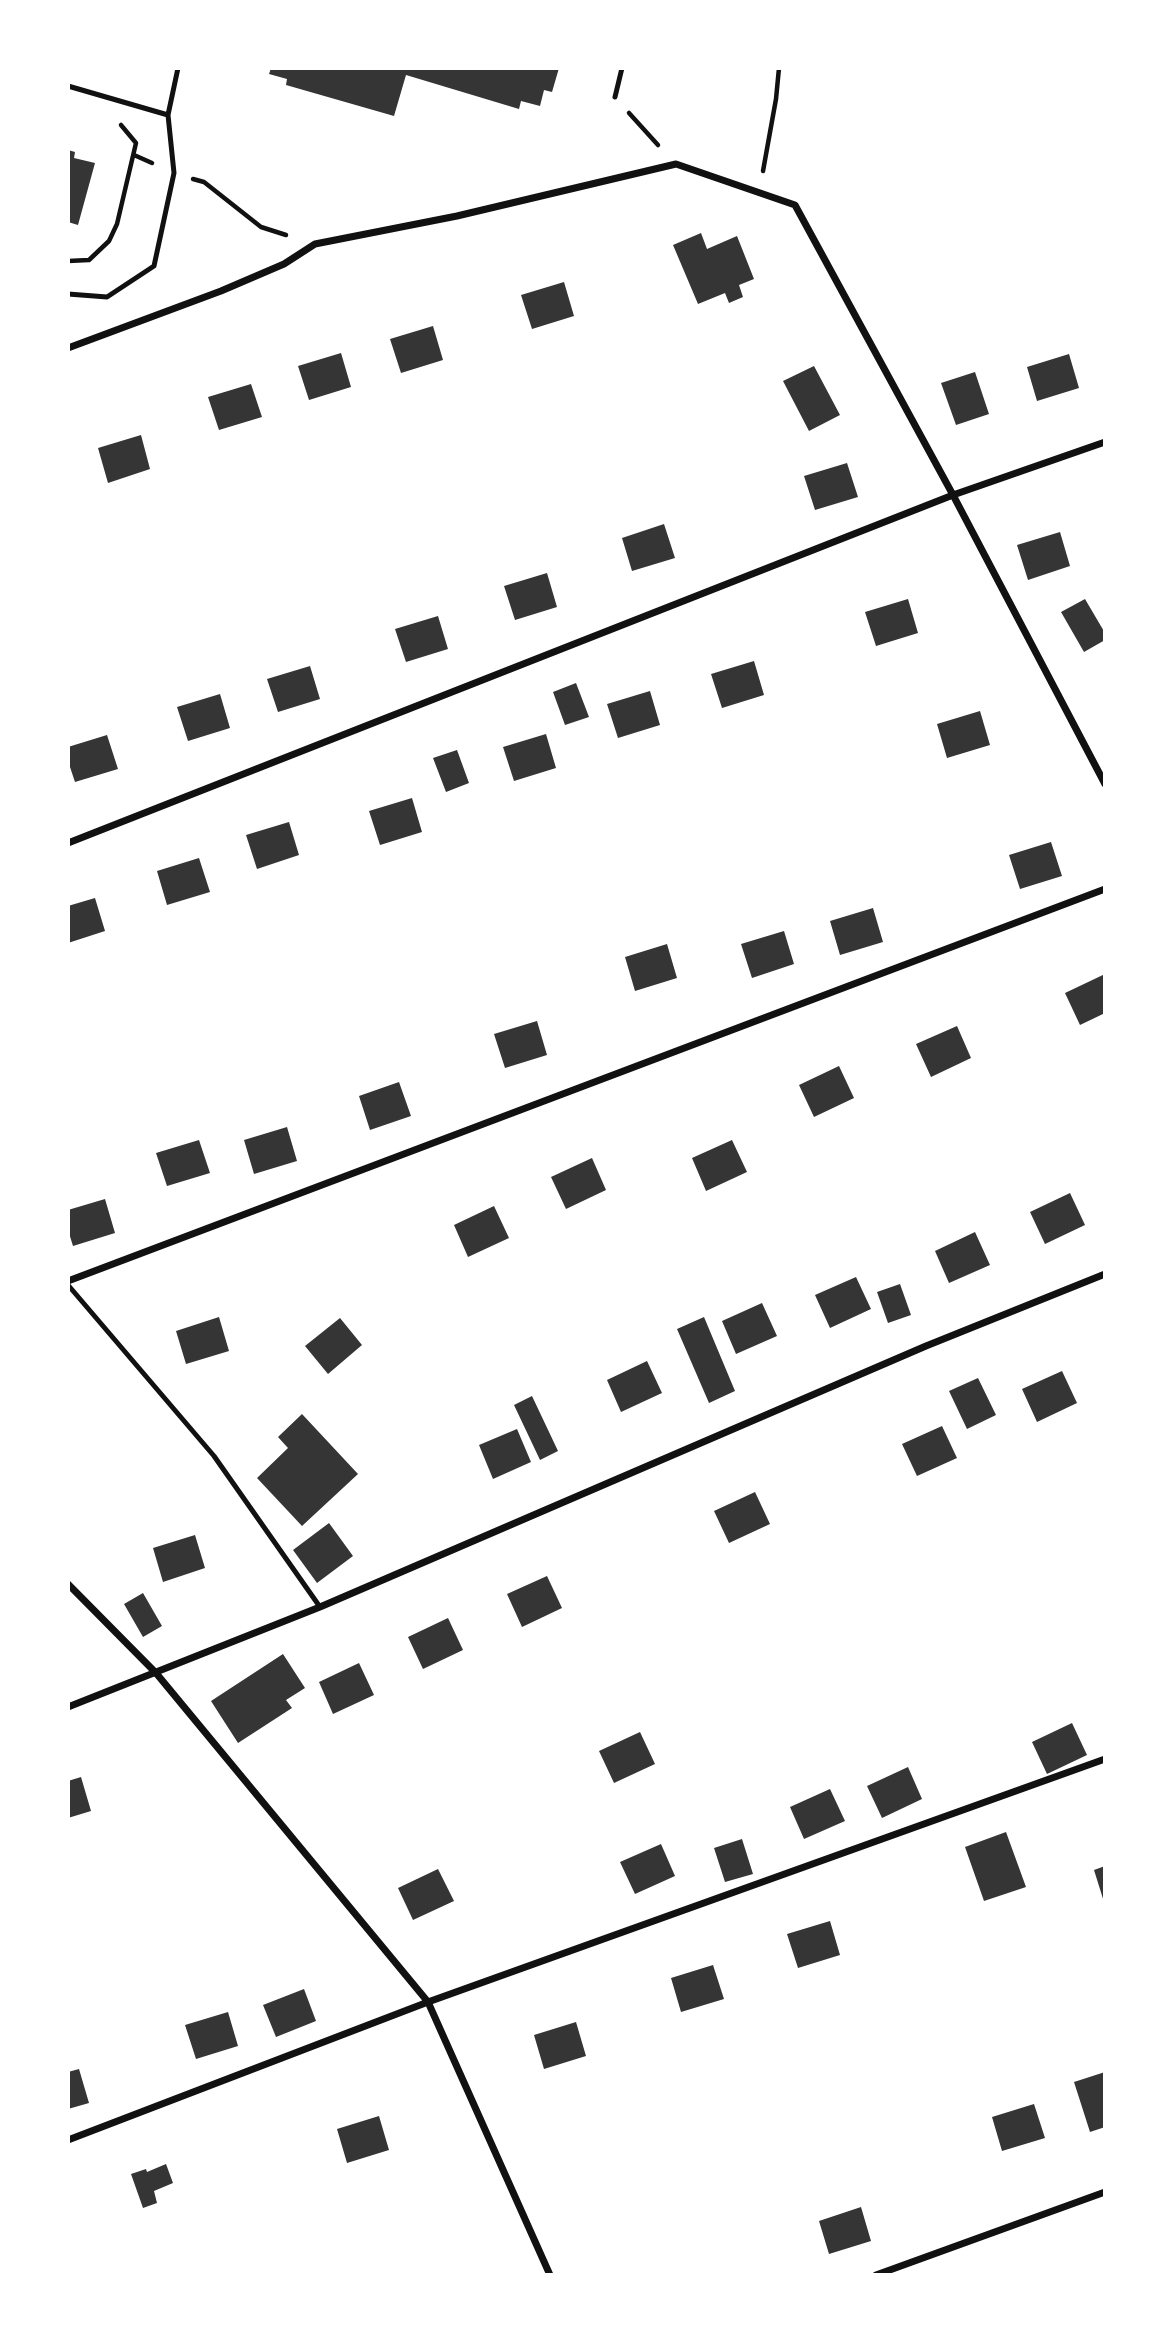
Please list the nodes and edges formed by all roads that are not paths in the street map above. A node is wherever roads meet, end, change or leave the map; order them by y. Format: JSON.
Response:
{"nodes":[{"id":1,"x":178,"y":68,"type":"edge"},
{"id":2,"x":622,"y":68,"type":"edge"},
{"id":3,"x":68,"y":86,"type":"edge"},
{"id":4,"x":615,"y":97,"type":"road end"},
{"id":5,"x":168,"y":115,"type":"junction"},
{"id":6,"x":68,"y":294,"type":"edge"},
{"id":7,"x":68,"y":348,"type":"edge"},
{"id":8,"x":1105,"y":442,"type":"edge"},
{"id":9,"x":953,"y":495,"type":"junction"},
{"id":10,"x":1105,"y":784,"type":"edge"},
{"id":11,"x":68,"y":843,"type":"edge"},
{"id":12,"x":1105,"y":889,"type":"edge"},
{"id":13,"x":1105,"y":1274,"type":"edge"},
{"id":14,"x":68,"y":1283,"type":"edge"},
{"id":15,"x":68,"y":1584,"type":"edge"},
{"id":16,"x":320,"y":1607,"type":"junction"},
{"id":17,"x":156,"y":1673,"type":"junction"},
{"id":18,"x":68,"y":1707,"type":"edge"},
{"id":19,"x":1105,"y":1759,"type":"edge"},
{"id":20,"x":428,"y":2002,"type":"junction"},
{"id":21,"x":68,"y":2140,"type":"edge"},
{"id":22,"x":1105,"y":2192,"type":"edge"},
{"id":23,"x":550,"y":2275,"type":"edge"},
{"id":24,"x":876,"y":2275,"type":"edge"}],
"edges":[{"from":1,"to":5,"type":"lane"},
{"from":2,"to":4,"type":"lane"},
{"from":3,"to":5,"type":"lane"},
{"from":5,"to":6,"type":"lane"},
{"from":7,"to":9,"type":"street"},
{"from":8,"to":9,"type":"street"},
{"from":9,"to":10,"type":"street"},
{"from":9,"to":11,"type":"street"},
{"from":12,"to":14,"type":"street"},
{"from":13,"to":16,"type":"street"},
{"from":14,"to":16,"type":"lane"},
{"from":15,"to":17,"type":"street"},
{"from":16,"to":17,"type":"street"},
{"from":17,"to":18,"type":"street"},
{"from":17,"to":20,"type":"street"},
{"from":19,"to":20,"type":"street"},
{"from":20,"to":21,"type":"street"},
{"from":20,"to":23,"type":"street"},
{"from":22,"to":24,"type":"street"}]}
